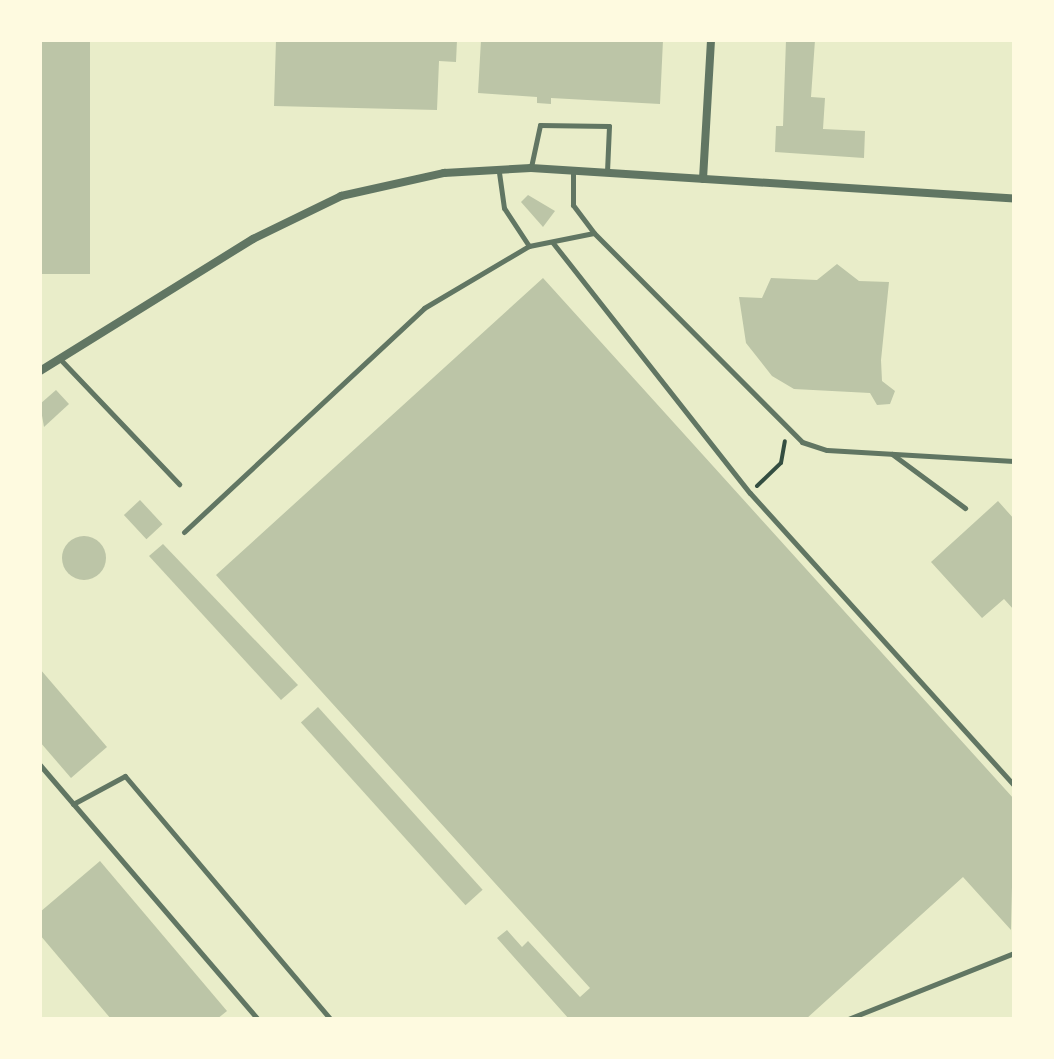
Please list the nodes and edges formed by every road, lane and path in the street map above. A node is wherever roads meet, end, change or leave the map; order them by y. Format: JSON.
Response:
{"nodes":[{"id":1,"x":711,"y":40,"type":"edge"},
{"id":2,"x":531,"y":168,"type":"junction"},
{"id":3,"x":499,"y":171,"type":"junction"},
{"id":4,"x":573,"y":171,"type":"junction"},
{"id":5,"x":607,"y":173,"type":"junction"},
{"id":6,"x":703,"y":179,"type":"junction"},
{"id":7,"x":1014,"y":198,"type":"edge"},
{"id":8,"x":594,"y":233,"type":"junction"},
{"id":9,"x":553,"y":243,"type":"junction"},
{"id":10,"x":529,"y":246,"type":"junction"},
{"id":11,"x":59,"y":359,"type":"junction"},
{"id":12,"x":43,"y":370,"type":"edge"},
{"id":13,"x":787,"y":427,"type":"junction"},
{"id":14,"x":892,"y":454,"type":"junction"},
{"id":15,"x":1014,"y":461,"type":"edge"},
{"id":16,"x":179,"y":484,"type":"dead end"},
{"id":17,"x":750,"y":493,"type":"junction"},
{"id":18,"x":965,"y":508,"type":"dead end"},
{"id":19,"x":184,"y":532,"type":"dead end"},
{"id":20,"x":40,"y":765,"type":"edge"},
{"id":21,"x":1014,"y":785,"type":"edge"},
{"id":22,"x":73,"y":804,"type":"junction"},
{"id":23,"x":1014,"y":953,"type":"edge"},
{"id":24,"x":258,"y":1019,"type":"edge"},
{"id":25,"x":330,"y":1019,"type":"edge"},
{"id":26,"x":848,"y":1019,"type":"edge"}],
"edges":[{"from":1,"to":6,"type":"street"},
{"from":2,"to":3,"type":"street"},
{"from":2,"to":4,"type":"street"},
{"from":2,"to":5,"type":"lane"},
{"from":3,"to":10,"type":"lane"},
{"from":3,"to":11,"type":"street"},
{"from":4,"to":5,"type":"street"},
{"from":4,"to":8,"type":"lane"},
{"from":5,"to":6,"type":"street"},
{"from":6,"to":7,"type":"street"},
{"from":8,"to":9,"type":"lane"},
{"from":8,"to":13,"type":"lane"},
{"from":9,"to":10,"type":"lane"},
{"from":9,"to":17,"type":"lane"},
{"from":10,"to":19,"type":"lane"},
{"from":11,"to":12,"type":"street"},
{"from":11,"to":16,"type":"lane"},
{"from":13,"to":14,"type":"lane"},
{"from":13,"to":17,"type":"path"},
{"from":14,"to":15,"type":"lane"},
{"from":14,"to":18,"type":"lane"},
{"from":17,"to":21,"type":"lane"},
{"from":20,"to":22,"type":"lane"},
{"from":22,"to":24,"type":"lane"},
{"from":22,"to":25,"type":"lane"},
{"from":23,"to":26,"type":"lane"}]}
